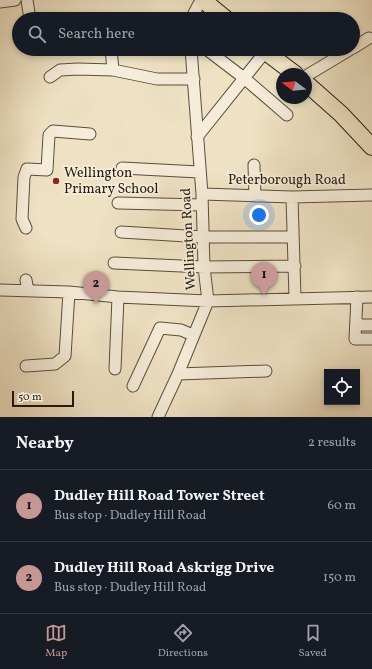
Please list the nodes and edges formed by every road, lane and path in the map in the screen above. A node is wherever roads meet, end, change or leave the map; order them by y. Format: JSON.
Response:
{"nodes":[{"id":1,"x":15,"y":0,"type":"edge"},
{"id":2,"x":27,"y":0,"type":"edge"},
{"id":3,"x":202,"y":0,"type":"edge"},
{"id":4,"x":0,"y":2,"type":"edge"},
{"id":5,"x":29,"y":12,"type":"edge"},
{"id":6,"x":195,"y":12,"type":"edge"},
{"id":7,"x":217,"y":12,"type":"edge"},
{"id":8,"x":369,"y":38,"type":"dead end"},
{"id":9,"x":360,"y":43,"type":"edge"},
{"id":10,"x":112,"y":56,"type":"edge"},
{"id":11,"x":192,"y":56,"type":"edge"},
{"id":12,"x":215,"y":56,"type":"edge"},
{"id":13,"x":259,"y":56,"type":"edge"},
{"id":14,"x":271,"y":56,"type":"edge"},
{"id":15,"x":339,"y":56,"type":"edge"},
{"id":16,"x":287,"y":68,"type":"edge"},
{"id":17,"x":113,"y":70,"type":"junction"},
{"id":18,"x":312,"y":72,"type":"edge"},
{"id":19,"x":50,"y":77,"type":"dead end"},
{"id":20,"x":244,"y":78,"type":"junction"},
{"id":21,"x":194,"y":79,"type":"junction"},
{"id":22,"x":312,"y":88,"type":"edge"},
{"id":23,"x":287,"y":115,"type":"dead end"},
{"id":24,"x":90,"y":134,"type":"dead end"},
{"id":25,"x":197,"y":137,"type":"junction"},
{"id":26,"x":372,"y":147,"type":"edge"},
{"id":27,"x":254,"y":165,"type":"dead end"},
{"id":28,"x":122,"y":168,"type":"dead end"},
{"id":29,"x":199,"y":172,"type":"junction"},
{"id":30,"x":372,"y":195,"type":"edge"},
{"id":31,"x":255,"y":196,"type":"junction"},
{"id":32,"x":292,"y":196,"type":"junction"},
{"id":33,"x":202,"y":199,"type":"junction"},
{"id":34,"x":118,"y":203,"type":"dead end"},
{"id":35,"x":26,"y":228,"type":"dead end"},
{"id":36,"x":121,"y":232,"type":"dead end"},
{"id":37,"x":203,"y":237,"type":"junction"},
{"id":38,"x":293,"y":237,"type":"junction"},
{"id":39,"x":114,"y":263,"type":"dead end"},
{"id":40,"x":295,"y":266,"type":"junction"},
{"id":41,"x":204,"y":267,"type":"junction"},
{"id":42,"x":26,"y":280,"type":"dead end"},
{"id":43,"x":0,"y":290,"type":"edge"},
{"id":44,"x":28,"y":291,"type":"junction"},
{"id":45,"x":69,"y":292,"type":"junction"},
{"id":46,"x":118,"y":297,"type":"junction"},
{"id":47,"x":357,"y":297,"type":"junction"},
{"id":48,"x":372,"y":297,"type":"edge"},
{"id":49,"x":295,"y":298,"type":"junction"},
{"id":50,"x":208,"y":301,"type":"junction"},
{"id":51,"x":356,"y":321,"type":"junction"},
{"id":52,"x":372,"y":325,"type":"edge"},
{"id":53,"x":193,"y":335,"type":"junction"},
{"id":54,"x":372,"y":339,"type":"edge"},
{"id":55,"x":26,"y":366,"type":"dead end"},
{"id":56,"x":115,"y":369,"type":"dead end"},
{"id":57,"x":266,"y":371,"type":"dead end"},
{"id":58,"x":178,"y":374,"type":"junction"},
{"id":59,"x":133,"y":386,"type":"dead end"},
{"id":60,"x":158,"y":417,"type":"edge"}],
"edges":[{"from":1,"to":4,"type":"street"},
{"from":2,"to":5,"type":"street"},
{"from":3,"to":6,"type":"street"},
{"from":3,"to":7,"type":"highway"},
{"from":8,"to":9,"type":"street"},
{"from":10,"to":17,"type":"street"},
{"from":11,"to":21,"type":"street","name":"Wellington Road"},
{"from":12,"to":20,"type":"street"},
{"from":13,"to":20,"type":"street"},
{"from":14,"to":16,"type":"highway"},
{"from":15,"to":18,"type":"street"},
{"from":17,"to":19,"type":"street"},
{"from":17,"to":21,"type":"street"},
{"from":20,"to":23,"type":"street"},
{"from":20,"to":25,"type":"street"},
{"from":21,"to":25,"type":"street","name":"Wellington Road"},
{"from":22,"to":26,"type":"highway"},
{"from":24,"to":35,"type":"street"},
{"from":25,"to":29,"type":"street","name":"Wellington Road"},
{"from":27,"to":31,"type":"street"},
{"from":28,"to":29,"type":"street"},
{"from":29,"to":33,"type":"street","name":"Wellington Road"},
{"from":30,"to":32,"type":"street","name":"Peterborough Road"},
{"from":31,"to":32,"type":"street","name":"Peterborough Road"},
{"from":31,"to":33,"type":"street","name":"Peterborough Road"},
{"from":32,"to":38,"type":"street"},
{"from":33,"to":34,"type":"street","name":"Peterborough Road"},
{"from":33,"to":37,"type":"street","name":"Wellington Road"},
{"from":36,"to":37,"type":"street"},
{"from":37,"to":38,"type":"street"},
{"from":37,"to":41,"type":"street","name":"Wellington Road"},
{"from":38,"to":40,"type":"street"},
{"from":39,"to":41,"type":"street"},
{"from":40,"to":41,"type":"street"},
{"from":40,"to":49,"type":"street"},
{"from":41,"to":50,"type":"street","name":"Wellington Road"},
{"from":42,"to":44,"type":"street"},
{"from":43,"to":44,"type":"street"},
{"from":44,"to":45,"type":"street"},
{"from":45,"to":46,"type":"street"},
{"from":45,"to":55,"type":"street"},
{"from":46,"to":50,"type":"street"},
{"from":46,"to":56,"type":"street"},
{"from":47,"to":48,"type":"street"},
{"from":47,"to":49,"type":"street"},
{"from":47,"to":51,"type":"street"},
{"from":49,"to":50,"type":"street"},
{"from":50,"to":53,"type":"street","name":"Wellington Road"},
{"from":51,"to":52,"type":"street"},
{"from":51,"to":54,"type":"street"},
{"from":53,"to":58,"type":"street","name":"Wellington Road"},
{"from":53,"to":59,"type":"street"},
{"from":57,"to":58,"type":"street"},
{"from":58,"to":60,"type":"street","name":"Wellington Road"}]}
